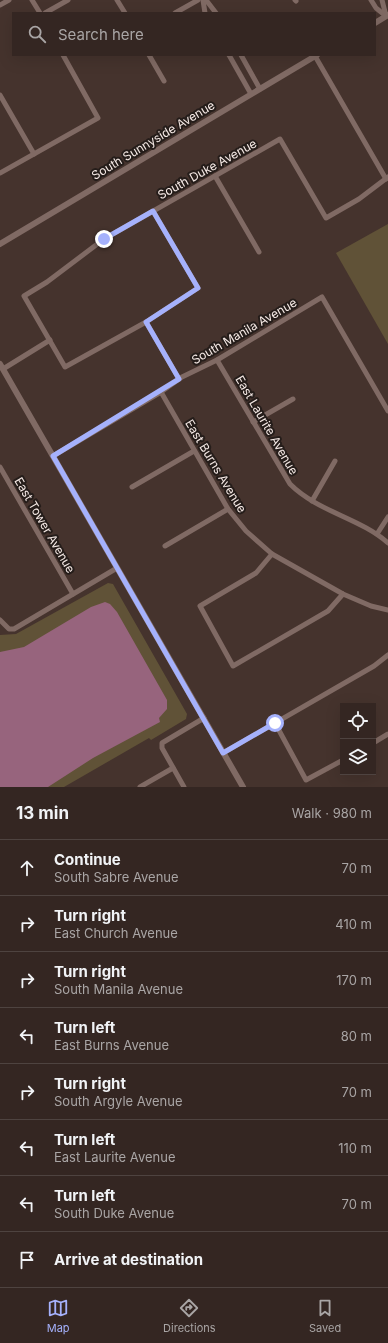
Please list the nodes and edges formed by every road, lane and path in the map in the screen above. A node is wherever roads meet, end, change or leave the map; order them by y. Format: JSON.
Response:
{"nodes":[{"id":1,"x":8,"y":0,"type":"edge"},
{"id":2,"x":32,"y":0,"type":"edge"},
{"id":3,"x":68,"y":0,"type":"edge"},
{"id":4,"x":118,"y":0,"type":"edge"},
{"id":5,"x":198,"y":0,"type":"edge"},
{"id":6,"x":203,"y":0,"type":"edge"},
{"id":7,"x":206,"y":0,"type":"edge"},
{"id":8,"x":371,"y":0,"type":"edge"},
{"id":9,"x":382,"y":0,"type":"edge"},
{"id":10,"x":0,"y":5,"type":"edge"},
{"id":11,"x":39,"y":12,"type":"edge"},
{"id":12,"x":47,"y":12,"type":"edge"},
{"id":13,"x":124,"y":12,"type":"edge"},
{"id":14,"x":177,"y":12,"type":"edge"},
{"id":15,"x":205,"y":12,"type":"edge"},
{"id":16,"x":215,"y":12,"type":"edge"},
{"id":17,"x":387,"y":16,"type":"edge"},
{"id":18,"x":376,"y":22,"type":"edge"},
{"id":19,"x":64,"y":56,"type":"edge"},
{"id":20,"x":150,"y":56,"type":"edge"},
{"id":21,"x":230,"y":56,"type":"edge"},
{"id":22,"x":242,"y":56,"type":"edge"},
{"id":23,"x":316,"y":56,"type":"edge"},
{"id":24,"x":164,"y":81,"type":"dead end"},
{"id":25,"x":260,"y":89,"type":"junction"},
{"id":26,"x":251,"y":94,"type":"junction"},
{"id":27,"x":0,"y":95,"type":"edge"},
{"id":28,"x":34,"y":154,"type":"junction"},
{"id":29,"x":0,"y":174,"type":"edge"},
{"id":30,"x":215,"y":176,"type":"junction"},
{"id":31,"x":387,"y":178,"type":"edge"},
{"id":32,"x":153,"y":211,"type":"junction"},
{"id":33,"x":0,"y":244,"type":"edge"},
{"id":34,"x":259,"y":252,"type":"dead end"},
{"id":35,"x":146,"y":322,"type":"junction"},
{"id":36,"x":50,"y":340,"type":"junction"},
{"id":37,"x":217,"y":360,"type":"junction"},
{"id":38,"x":1,"y":366,"type":"edge"},
{"id":39,"x":179,"y":379,"type":"junction"},
{"id":40,"x":161,"y":392,"type":"junction"},
{"id":41,"x":293,"y":399,"type":"dead end"},
{"id":42,"x":388,"y":411,"type":"edge"},
{"id":43,"x":253,"y":422,"type":"junction"},
{"id":44,"x":194,"y":451,"type":"junction"},
{"id":45,"x":53,"y":456,"type":"junction"},
{"id":46,"x":335,"y":461,"type":"dead end"},
{"id":47,"x":0,"y":467,"type":"edge"},
{"id":48,"x":132,"y":487,"type":"dead end"},
{"id":49,"x":312,"y":501,"type":"junction"},
{"id":50,"x":228,"y":510,"type":"junction"},
{"id":51,"x":388,"y":516,"type":"edge"},
{"id":52,"x":378,"y":534,"type":"junction"},
{"id":53,"x":388,"y":544,"type":"edge"},
{"id":54,"x":165,"y":546,"type":"dead end"},
{"id":55,"x":272,"y":554,"type":"junction"},
{"id":56,"x":117,"y":568,"type":"junction"},
{"id":57,"x":73,"y":594,"type":"junction"},
{"id":58,"x":343,"y":594,"type":"junction"},
{"id":59,"x":388,"y":610,"type":"edge"},
{"id":60,"x":0,"y":620,"type":"edge"},
{"id":61,"x":388,"y":655,"type":"edge"},
{"id":62,"x":204,"y":718,"type":"junction"},
{"id":63,"x":275,"y":723,"type":"junction"},
{"id":64,"x":388,"y":734,"type":"edge"},
{"id":65,"x":376,"y":741,"type":"edge"},
{"id":66,"x":223,"y":753,"type":"junction"},
{"id":67,"x":340,"y":762,"type":"edge"},
{"id":68,"x":173,"y":768,"type":"junction"},
{"id":69,"x":140,"y":787,"type":"edge"},
{"id":70,"x":184,"y":787,"type":"edge"},
{"id":71,"x":243,"y":787,"type":"edge"}],
"edges":[{"from":1,"to":10,"type":"street"},
{"from":2,"to":11,"type":"street"},
{"from":3,"to":12,"type":"street"},
{"from":4,"to":13,"type":"street"},
{"from":5,"to":14,"type":"street"},
{"from":6,"to":15,"type":"street"},
{"from":7,"to":16,"type":"street"},
{"from":8,"to":17,"type":"street"},
{"from":9,"to":17,"type":"street"},
{"from":17,"to":18,"type":"street"},
{"from":19,"to":28,"type":"street"},
{"from":20,"to":24,"type":"street"},
{"from":21,"to":26,"type":"street"},
{"from":22,"to":25,"type":"street"},
{"from":23,"to":25,"type":"street","name":"South Sunnyside Avenue"},
{"from":23,"to":31,"type":"street"},
{"from":25,"to":26,"type":"street","name":"South Sunnyside Avenue"},
{"from":26,"to":33,"type":"street","name":"South Sunnyside Avenue"},
{"from":27,"to":28,"type":"street"},
{"from":28,"to":29,"type":"street"},
{"from":30,"to":31,"type":"street","name":"South Duke Avenue"},
{"from":30,"to":32,"type":"street","name":"South Duke Avenue"},
{"from":30,"to":34,"type":"street"},
{"from":32,"to":35,"type":"street"},
{"from":32,"to":36,"type":"street","name":"South Duke Avenue"},
{"from":35,"to":36,"type":"street"},
{"from":35,"to":39,"type":"street"},
{"from":36,"to":38,"type":"street"},
{"from":37,"to":39,"type":"street","name":"South Manila Avenue"},
{"from":37,"to":42,"type":"street","name":"South Manila Avenue"},
{"from":37,"to":43,"type":"street","name":"East Laurite Avenue"},
{"from":38,"to":45,"type":"street"},
{"from":39,"to":40,"type":"street","name":"South Manila Avenue"},
{"from":40,"to":44,"type":"street","name":"East Burns Avenue"},
{"from":40,"to":45,"type":"street","name":"South Manila Avenue"},
{"from":41,"to":43,"type":"street"},
{"from":43,"to":49,"type":"street","name":"East Laurite Avenue"},
{"from":44,"to":48,"type":"street"},
{"from":44,"to":50,"type":"street","name":"East Burns Avenue"},
{"from":45,"to":56,"type":"street"},
{"from":46,"to":49,"type":"street"},
{"from":47,"to":57,"type":"street","name":"East Tower Avenue"},
{"from":49,"to":52,"type":"street","name":"East Laurite Avenue"},
{"from":50,"to":54,"type":"street"},
{"from":50,"to":55,"type":"street","name":"East Burns Avenue"},
{"from":51,"to":52,"type":"street"},
{"from":52,"to":53,"type":"street","name":"East Laurite Avenue"},
{"from":55,"to":58,"type":"street","name":"East Burns Avenue"},
{"from":55,"to":58,"type":"street"},
{"from":56,"to":57,"type":"street"},
{"from":56,"to":62,"type":"street"},
{"from":57,"to":60,"type":"street"},
{"from":58,"to":59,"type":"street","name":"East Burns Avenue"},
{"from":61,"to":63,"type":"street"},
{"from":62,"to":66,"type":"street"},
{"from":62,"to":68,"type":"street"},
{"from":63,"to":66,"type":"street"},
{"from":63,"to":67,"type":"street"},
{"from":64,"to":65,"type":"street"},
{"from":66,"to":71,"type":"street"},
{"from":68,"to":69,"type":"street"},
{"from":68,"to":70,"type":"street"}]}
